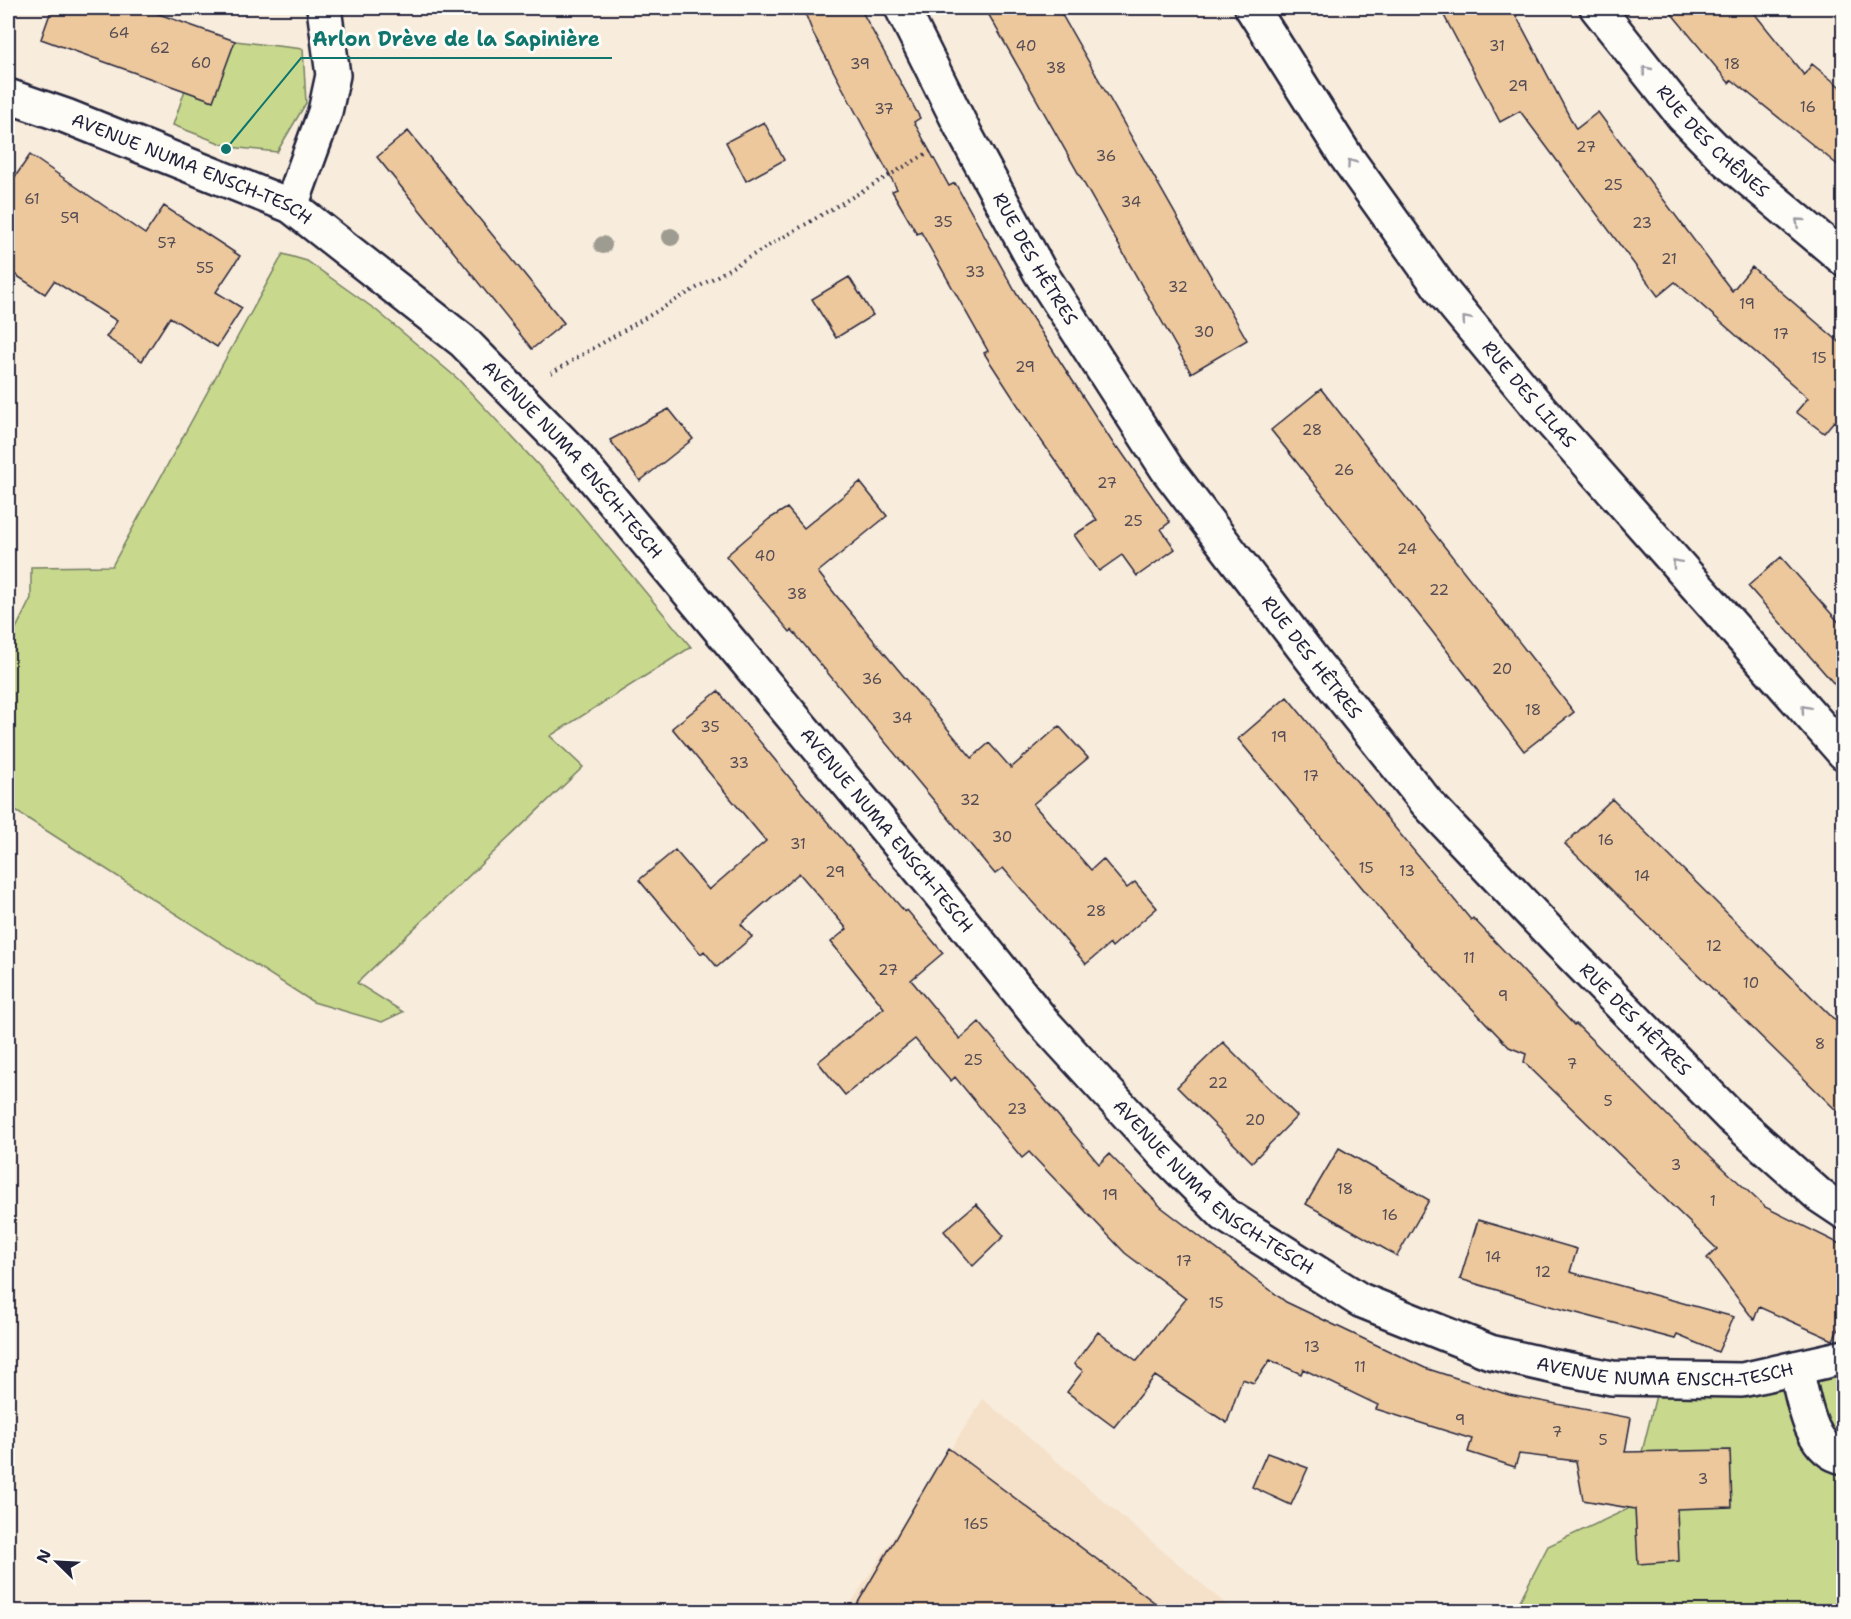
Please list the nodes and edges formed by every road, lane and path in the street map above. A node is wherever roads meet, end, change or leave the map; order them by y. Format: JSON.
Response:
{"nodes":[{"id":1,"x":324,"y":8,"type":"edge"},
{"id":2,"x":902,"y":8,"type":"edge"},
{"id":3,"x":1252,"y":8,"type":"edge"},
{"id":4,"x":1597,"y":8,"type":"edge"},
{"id":5,"x":8,"y":96,"type":"edge"},
{"id":6,"x":964,"y":132,"type":"junction"},
{"id":7,"x":291,"y":206,"type":"junction"},
{"id":8,"x":1844,"y":259,"type":"edge"},
{"id":9,"x":514,"y":394,"type":"junction"},
{"id":10,"x":1844,"y":753,"type":"edge"},
{"id":11,"x":1844,"y":1212,"type":"edge"},
{"id":12,"x":1844,"y":1358,"type":"edge"},
{"id":13,"x":1796,"y":1368,"type":"junction"},
{"id":14,"x":1844,"y":1457,"type":"edge"}],
"edges":[{"from":1,"to":7,"type":"street"},
{"from":2,"to":6,"type":"street","name":"RUE DES HÊTRES"},
{"from":10,"to":3,"type":"street","name":"RUE DES LILAS","one_way":true},
{"from":8,"to":4,"type":"street","name":"RUE DES CHÊNES","one_way":true},
{"from":5,"to":7,"type":"street","name":"AVENUE NUMA ENSCH-TESCH"},
{"from":6,"to":9,"type":"path"},
{"from":6,"to":11,"type":"street","name":"RUE DES HÊTRES"},
{"from":7,"to":9,"type":"street","name":"AVENUE NUMA ENSCH-TESCH"},
{"from":9,"to":13,"type":"street","name":"AVENUE NUMA ENSCH-TESCH"},
{"from":12,"to":13,"type":"street","name":"AVENUE NUMA ENSCH-TESCH"},
{"from":13,"to":14,"type":"street"}]}
